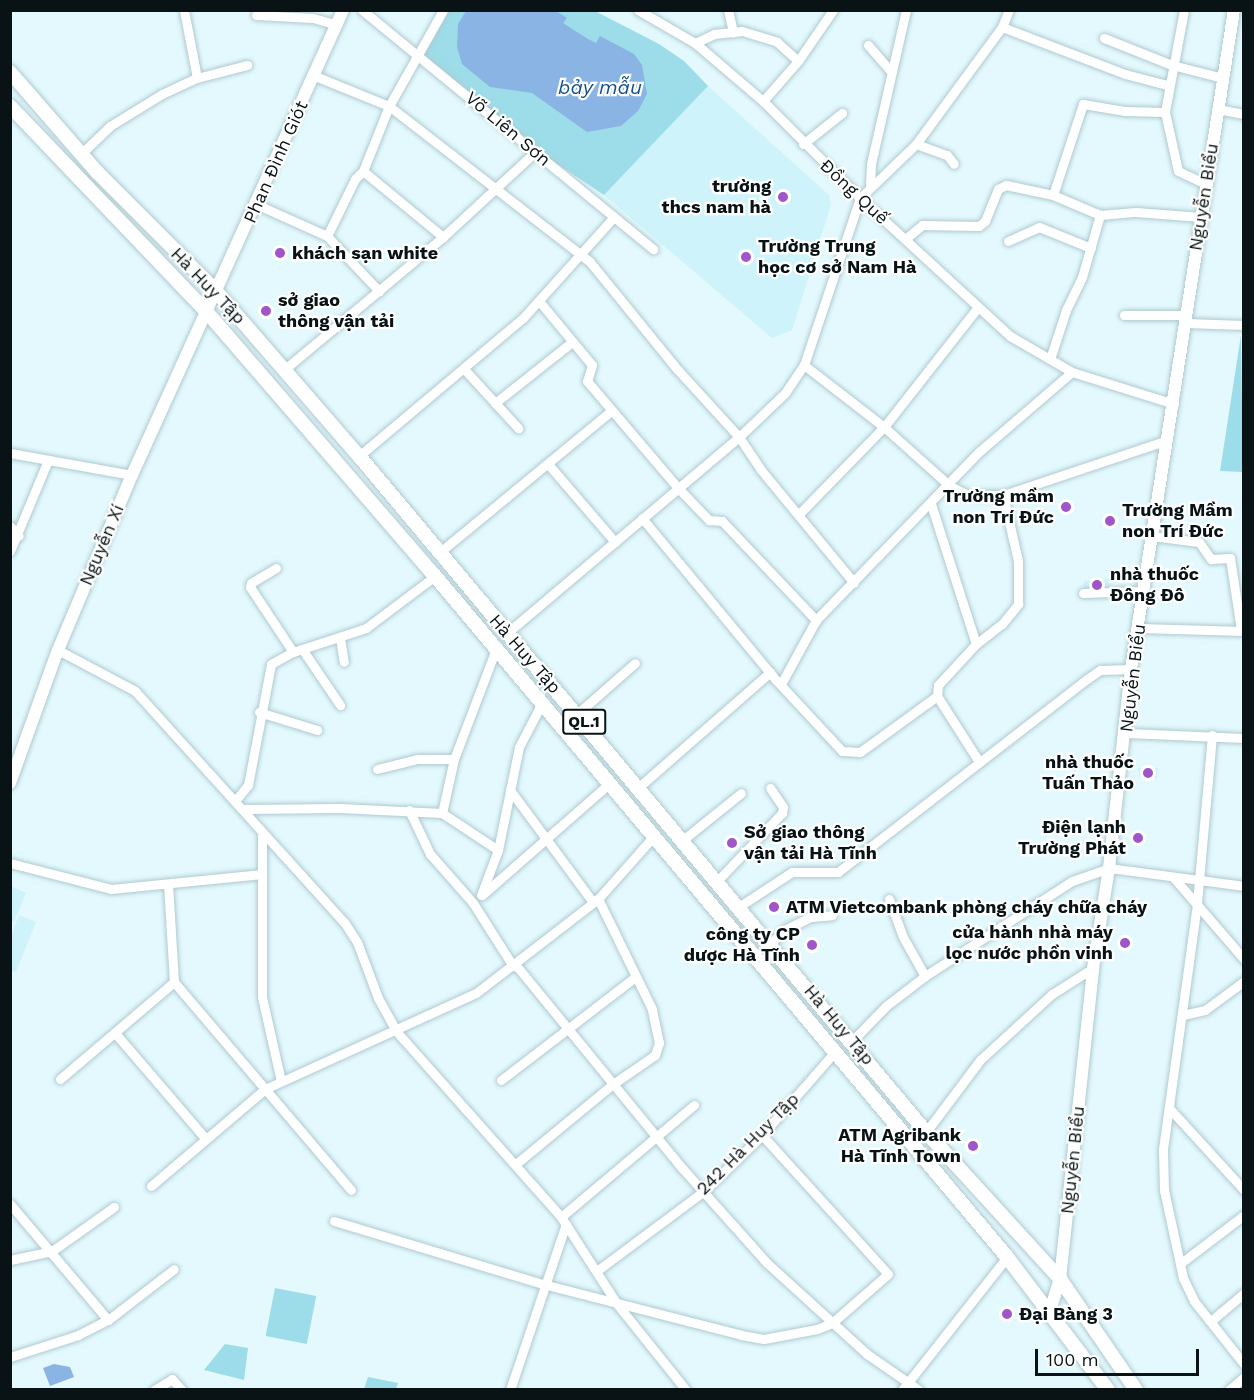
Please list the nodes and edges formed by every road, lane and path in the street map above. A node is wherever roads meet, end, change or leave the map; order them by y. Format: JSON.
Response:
{"nodes":[{"id":1,"x":184,"y":10,"type":"edge"},
{"id":2,"x":343,"y":10,"type":"edge"},
{"id":3,"x":362,"y":10,"type":"edge"},
{"id":4,"x":443,"y":10,"type":"edge"},
{"id":5,"x":638,"y":10,"type":"edge"},
{"id":6,"x":728,"y":10,"type":"edge"},
{"id":7,"x":833,"y":10,"type":"edge"},
{"id":8,"x":906,"y":10,"type":"edge"},
{"id":9,"x":1009,"y":10,"type":"edge"},
{"id":10,"x":1184,"y":10,"type":"edge"},
{"id":11,"x":1234,"y":10,"type":"edge"},
{"id":12,"x":256,"y":15,"type":"dead end"},
{"id":13,"x":337,"y":25,"type":"junction"},
{"id":14,"x":1002,"y":27,"type":"junction"},
{"id":15,"x":733,"y":32,"type":"junction"},
{"id":16,"x":1104,"y":38,"type":"dead end"},
{"id":17,"x":694,"y":43,"type":"junction"},
{"id":18,"x":868,"y":45,"type":"dead end"},
{"id":19,"x":420,"y":55,"type":"junction"},
{"id":20,"x":798,"y":61,"type":"junction"},
{"id":21,"x":247,"y":65,"type":"dead end"},
{"id":22,"x":1172,"y":65,"type":"junction"},
{"id":23,"x":891,"y":70,"type":"junction"},
{"id":24,"x":10,"y":72,"type":"edge"},
{"id":25,"x":315,"y":76,"type":"junction"},
{"id":26,"x":197,"y":78,"type":"junction"},
{"id":27,"x":1223,"y":78,"type":"junction"},
{"id":28,"x":1167,"y":85,"type":"junction"},
{"id":29,"x":763,"y":101,"type":"junction"},
{"id":30,"x":10,"y":106,"type":"edge"},
{"id":31,"x":389,"y":106,"type":"junction"},
{"id":32,"x":1218,"y":109,"type":"junction"},
{"id":33,"x":1165,"y":112,"type":"junction"},
{"id":34,"x":842,"y":113,"type":"dead end"},
{"id":35,"x":1244,"y":114,"type":"edge"},
{"id":36,"x":803,"y":144,"type":"junction"},
{"id":37,"x":916,"y":144,"type":"junction"},
{"id":38,"x":535,"y":152,"type":"junction"},
{"id":39,"x":81,"y":154,"type":"junction"},
{"id":40,"x":954,"y":164,"type":"dead end"},
{"id":41,"x":363,"y":171,"type":"junction"},
{"id":42,"x":870,"y":184,"type":"junction"},
{"id":43,"x":1206,"y":184,"type":"junction"},
{"id":44,"x":495,"y":192,"type":"junction"},
{"id":45,"x":1053,"y":195,"type":"junction"},
{"id":46,"x":860,"y":198,"type":"junction"},
{"id":47,"x":258,"y":205,"type":"junction"},
{"id":48,"x":1100,"y":215,"type":"junction"},
{"id":49,"x":614,"y":217,"type":"junction"},
{"id":50,"x":1201,"y":217,"type":"junction"},
{"id":51,"x":327,"y":236,"type":"junction"},
{"id":52,"x":443,"y":237,"type":"junction"},
{"id":53,"x":905,"y":239,"type":"junction"},
{"id":54,"x":1008,"y":241,"type":"dead end"},
{"id":55,"x":1091,"y":248,"type":"junction"},
{"id":56,"x":653,"y":249,"type":"dead end"},
{"id":57,"x":579,"y":256,"type":"junction"},
{"id":58,"x":215,"y":290,"type":"junction"},
{"id":59,"x":379,"y":291,"type":"junction"},
{"id":60,"x":539,"y":301,"type":"junction"},
{"id":61,"x":978,"y":307,"type":"junction"},
{"id":62,"x":206,"y":311,"type":"junction"},
{"id":63,"x":1124,"y":315,"type":"dead end"},
{"id":64,"x":1187,"y":319,"type":"junction"},
{"id":65,"x":1244,"y":325,"type":"edge"},
{"id":66,"x":572,"y":342,"type":"junction"},
{"id":67,"x":1050,"y":359,"type":"junction"},
{"id":68,"x":804,"y":365,"type":"junction"},
{"id":69,"x":285,"y":369,"type":"junction"},
{"id":70,"x":465,"y":369,"type":"junction"},
{"id":71,"x":1072,"y":372,"type":"junction"},
{"id":72,"x":495,"y":403,"type":"junction"},
{"id":73,"x":1174,"y":404,"type":"junction"},
{"id":74,"x":611,"y":411,"type":"junction"},
{"id":75,"x":884,"y":427,"type":"junction"},
{"id":76,"x":518,"y":428,"type":"dead end"},
{"id":77,"x":740,"y":437,"type":"junction"},
{"id":78,"x":1167,"y":440,"type":"junction"},
{"id":79,"x":10,"y":453,"type":"edge"},
{"id":80,"x":359,"y":456,"type":"junction"},
{"id":81,"x":48,"y":460,"type":"junction"},
{"id":82,"x":548,"y":464,"type":"junction"},
{"id":83,"x":132,"y":475,"type":"junction"},
{"id":84,"x":950,"y":486,"type":"junction"},
{"id":85,"x":678,"y":488,"type":"junction"},
{"id":86,"x":1003,"y":495,"type":"junction"},
{"id":87,"x":932,"y":504,"type":"junction"},
{"id":88,"x":799,"y":514,"type":"junction"},
{"id":89,"x":642,"y":518,"type":"junction"},
{"id":90,"x":10,"y":526,"type":"edge"},
{"id":91,"x":19,"y":536,"type":"junction"},
{"id":92,"x":1152,"y":536,"type":"junction"},
{"id":93,"x":615,"y":542,"type":"junction"},
{"id":94,"x":10,"y":551,"type":"edge"},
{"id":95,"x":440,"y":552,"type":"junction"},
{"id":96,"x":276,"y":568,"type":"dead end"},
{"id":97,"x":435,"y":576,"type":"junction"},
{"id":98,"x":854,"y":583,"type":"junction"},
{"id":99,"x":1143,"y":591,"type":"junction"},
{"id":100,"x":1083,"y":593,"type":"dead end"},
{"id":101,"x":816,"y":620,"type":"junction"},
{"id":102,"x":1139,"y":628,"type":"junction"},
{"id":103,"x":1242,"y":631,"type":"edge"},
{"id":104,"x":507,"y":633,"type":"junction"},
{"id":105,"x":340,"y":638,"type":"junction"},
{"id":106,"x":976,"y":644,"type":"junction"},
{"id":107,"x":496,"y":649,"type":"junction"},
{"id":108,"x":58,"y":650,"type":"junction"},
{"id":109,"x":298,"y":651,"type":"junction"},
{"id":110,"x":344,"y":662,"type":"dead end"},
{"id":111,"x":635,"y":663,"type":"dead end"},
{"id":112,"x":1131,"y":669,"type":"junction"},
{"id":113,"x":770,"y":672,"type":"junction"},
{"id":114,"x":781,"y":684,"type":"junction"},
{"id":115,"x":937,"y":696,"type":"junction"},
{"id":116,"x":542,"y":702,"type":"junction"},
{"id":117,"x":340,"y":705,"type":"dead end"},
{"id":118,"x":259,"y":712,"type":"junction"},
{"id":119,"x":577,"y":714,"type":"junction"},
{"id":120,"x":317,"y":730,"type":"dead end"},
{"id":121,"x":1126,"y":733,"type":"junction"},
{"id":122,"x":1212,"y":735,"type":"junction"},
{"id":123,"x":1244,"y":738,"type":"edge"},
{"id":124,"x":454,"y":759,"type":"junction"},
{"id":125,"x":978,"y":760,"type":"junction"},
{"id":126,"x":377,"y":769,"type":"dead end"},
{"id":127,"x":10,"y":783,"type":"edge"},
{"id":128,"x":609,"y":784,"type":"junction"},
{"id":129,"x":640,"y":786,"type":"junction"},
{"id":130,"x":770,"y":788,"type":"dead end"},
{"id":131,"x":510,"y":790,"type":"junction"},
{"id":132,"x":741,"y":793,"type":"dead end"},
{"id":133,"x":235,"y":801,"type":"junction"},
{"id":134,"x":243,"y":809,"type":"junction"},
{"id":135,"x":409,"y":810,"type":"junction"},
{"id":136,"x":442,"y":813,"type":"junction"},
{"id":137,"x":262,"y":836,"type":"junction"},
{"id":138,"x":654,"y":836,"type":"junction"},
{"id":139,"x":684,"y":839,"type":"junction"},
{"id":140,"x":547,"y":840,"type":"junction"},
{"id":141,"x":498,"y":850,"type":"junction"},
{"id":142,"x":10,"y":863,"type":"edge"},
{"id":143,"x":1109,"y":868,"type":"junction"},
{"id":144,"x":262,"y":874,"type":"junction"},
{"id":145,"x":1174,"y":878,"type":"junction"},
{"id":146,"x":1199,"y":879,"type":"junction"},
{"id":147,"x":718,"y":880,"type":"junction"},
{"id":148,"x":168,"y":884,"type":"junction"},
{"id":149,"x":1244,"y":886,"type":"edge"},
{"id":150,"x":482,"y":896,"type":"junction"},
{"id":151,"x":890,"y":899,"type":"dead end"},
{"id":152,"x":596,"y":900,"type":"junction"},
{"id":153,"x":473,"y":903,"type":"junction"},
{"id":154,"x":1197,"y":904,"type":"junction"},
{"id":155,"x":740,"y":906,"type":"junction"},
{"id":156,"x":832,"y":915,"type":"dead end"},
{"id":157,"x":770,"y":944,"type":"junction"},
{"id":158,"x":1244,"y":959,"type":"edge"},
{"id":159,"x":514,"y":965,"type":"junction"},
{"id":160,"x":1093,"y":968,"type":"junction"},
{"id":161,"x":926,"y":976,"type":"junction"},
{"id":162,"x":635,"y":977,"type":"junction"},
{"id":163,"x":1244,"y":981,"type":"edge"},
{"id":164,"x":174,"y":982,"type":"junction"},
{"id":165,"x":1183,"y":1015,"type":"junction"},
{"id":166,"x":567,"y":1029,"type":"junction"},
{"id":167,"x":396,"y":1031,"type":"junction"},
{"id":168,"x":115,"y":1033,"type":"junction"},
{"id":169,"x":852,"y":1041,"type":"junction"},
{"id":170,"x":832,"y":1054,"type":"junction"},
{"id":171,"x":60,"y":1079,"type":"dead end"},
{"id":172,"x":501,"y":1080,"type":"dead end"},
{"id":173,"x":281,"y":1082,"type":"junction"},
{"id":174,"x":613,"y":1084,"type":"junction"},
{"id":175,"x":265,"y":1089,"type":"junction"},
{"id":176,"x":694,"y":1105,"type":"dead end"},
{"id":177,"x":1170,"y":1109,"type":"junction"},
{"id":178,"x":926,"y":1132,"type":"junction"},
{"id":179,"x":656,"y":1135,"type":"junction"},
{"id":180,"x":762,"y":1135,"type":"junction"},
{"id":181,"x":206,"y":1138,"type":"junction"},
{"id":182,"x":517,"y":1163,"type":"junction"},
{"id":183,"x":151,"y":1186,"type":"dead end"},
{"id":184,"x":351,"y":1190,"type":"dead end"},
{"id":185,"x":1244,"y":1190,"type":"edge"},
{"id":186,"x":704,"y":1191,"type":"junction"},
{"id":187,"x":10,"y":1204,"type":"edge"},
{"id":188,"x":114,"y":1207,"type":"dead end"},
{"id":189,"x":1244,"y":1215,"type":"edge"},
{"id":190,"x":563,"y":1220,"type":"junction"},
{"id":191,"x":334,"y":1221,"type":"dead end"},
{"id":192,"x":52,"y":1251,"type":"junction"},
{"id":193,"x":1007,"y":1257,"type":"junction"},
{"id":194,"x":10,"y":1260,"type":"edge"},
{"id":195,"x":1181,"y":1263,"type":"junction"},
{"id":196,"x":174,"y":1269,"type":"dead end"},
{"id":197,"x":598,"y":1270,"type":"junction"},
{"id":198,"x":1060,"y":1280,"type":"junction"},
{"id":199,"x":543,"y":1284,"type":"junction"},
{"id":200,"x":1244,"y":1293,"type":"edge"},
{"id":201,"x":617,"y":1304,"type":"junction"},
{"id":202,"x":1050,"y":1311,"type":"junction"},
{"id":203,"x":108,"y":1320,"type":"junction"},
{"id":204,"x":1211,"y":1321,"type":"junction"},
{"id":205,"x":832,"y":1323,"type":"junction"},
{"id":206,"x":10,"y":1357,"type":"edge"},
{"id":207,"x":1244,"y":1364,"type":"edge"},
{"id":208,"x":1244,"y":1377,"type":"edge"},
{"id":209,"x":904,"y":1386,"type":"edge"},
{"id":210,"x":154,"y":1389,"type":"edge"},
{"id":211,"x":182,"y":1389,"type":"edge"},
{"id":212,"x":510,"y":1389,"type":"edge"},
{"id":213,"x":686,"y":1389,"type":"edge"},
{"id":214,"x":920,"y":1389,"type":"edge"},
{"id":215,"x":1108,"y":1389,"type":"edge"},
{"id":216,"x":1136,"y":1389,"type":"edge"},
{"id":217,"x":1228,"y":1389,"type":"edge"}],
"edges":[{"from":1,"to":26,"type":"street"},
{"from":2,"to":13,"type":"street","name":"Phan Đình Giót"},
{"from":3,"to":19,"type":"street","name":"Võ Liên Sơn"},
{"from":4,"to":19,"type":"street"},
{"from":5,"to":17,"type":"street","name":"Đồng Quế"},
{"from":6,"to":15,"type":"street"},
{"from":7,"to":20,"type":"street"},
{"from":8,"to":23,"type":"street"},
{"from":9,"to":14,"type":"street"},
{"from":10,"to":22,"type":"street"},
{"from":11,"to":27,"type":"street","name":"Nguyễn Biểu"},
{"from":12,"to":13,"type":"street"},
{"from":13,"to":25,"type":"street","name":"Phan Đình Giót"},
{"from":14,"to":28,"type":"street"},
{"from":14,"to":37,"type":"street"},
{"from":15,"to":17,"type":"street"},
{"from":15,"to":20,"type":"street"},
{"from":16,"to":22,"type":"street"},
{"from":17,"to":29,"type":"street","name":"Đồng Quế"},
{"from":18,"to":23,"type":"street"},
{"from":19,"to":31,"type":"street"},
{"from":19,"to":38,"type":"street","name":"Võ Liên Sơn"},
{"from":20,"to":29,"type":"street"},
{"from":21,"to":26,"type":"street"},
{"from":22,"to":27,"type":"street"},
{"from":22,"to":28,"type":"street"},
{"from":23,"to":42,"type":"street"},
{"from":24,"to":39,"type":"main road","name":"Hà Huy Tập","number":"QL.1"},
{"from":25,"to":31,"type":"street"},
{"from":25,"to":47,"type":"street","name":"Phan Đình Giót"},
{"from":26,"to":39,"type":"street"},
{"from":27,"to":32,"type":"street","name":"Nguyễn Biểu"},
{"from":28,"to":33,"type":"street"},
{"from":29,"to":36,"type":"street","name":"Đồng Quế"},
{"from":30,"to":62,"type":"main road","name":"Hà Huy Tập","number":"QL.1"},
{"from":31,"to":41,"type":"street"},
{"from":31,"to":44,"type":"street"},
{"from":32,"to":35,"type":"street"},
{"from":32,"to":43,"type":"street","name":"Nguyễn Biểu"},
{"from":33,"to":43,"type":"street"},
{"from":33,"to":45,"type":"street"},
{"from":34,"to":36,"type":"street"},
{"from":36,"to":46,"type":"street","name":"Đồng Quế"},
{"from":37,"to":40,"type":"street"},
{"from":37,"to":42,"type":"street"},
{"from":38,"to":44,"type":"street"},
{"from":38,"to":49,"type":"street","name":"Võ Liên Sơn"},
{"from":39,"to":58,"type":"main road","name":"Hà Huy Tập","number":"QL.1"},
{"from":41,"to":51,"type":"street"},
{"from":41,"to":52,"type":"street"},
{"from":42,"to":46,"type":"street"},
{"from":43,"to":50,"type":"street","name":"Nguyễn Biểu"},
{"from":44,"to":52,"type":"street"},
{"from":44,"to":57,"type":"street"},
{"from":45,"to":48,"type":"street"},
{"from":45,"to":53,"type":"street"},
{"from":46,"to":53,"type":"street","name":"Đồng Quế"},
{"from":46,"to":68,"type":"street"},
{"from":47,"to":51,"type":"street"},
{"from":47,"to":58,"type":"street","name":"Phan Đình Giót"},
{"from":48,"to":50,"type":"street"},
{"from":48,"to":55,"type":"street"},
{"from":49,"to":56,"type":"street","name":"Võ Liên Sơn"},
{"from":49,"to":57,"type":"street"},
{"from":50,"to":64,"type":"street","name":"Nguyễn Biểu"},
{"from":51,"to":59,"type":"street"},
{"from":52,"to":59,"type":"street"},
{"from":53,"to":61,"type":"street","name":"Đồng Quế"},
{"from":54,"to":55,"type":"street"},
{"from":55,"to":67,"type":"street"},
{"from":57,"to":60,"type":"street"},
{"from":57,"to":77,"type":"street"},
{"from":58,"to":62,"type":"street","name":"Phan Đình Giót"},
{"from":58,"to":69,"type":"main road","name":"Hà Huy Tập","number":"QL.1"},
{"from":59,"to":69,"type":"street"},
{"from":60,"to":66,"type":"street"},
{"from":60,"to":70,"type":"street"},
{"from":61,"to":67,"type":"street","name":"Đồng Quế"},
{"from":61,"to":75,"type":"street"},
{"from":62,"to":83,"type":"street","name":"Nguyễn Xí"},
{"from":62,"to":97,"type":"main road","name":"Hà Huy Tập","number":"QL.1"},
{"from":63,"to":64,"type":"street"},
{"from":64,"to":65,"type":"street"},
{"from":64,"to":73,"type":"street","name":"Nguyễn Biểu"},
{"from":66,"to":72,"type":"street"},
{"from":66,"to":74,"type":"street"},
{"from":67,"to":71,"type":"street","name":"Đồng Quế"},
{"from":68,"to":75,"type":"street"},
{"from":68,"to":77,"type":"street"},
{"from":69,"to":80,"type":"main road","name":"Hà Huy Tập","number":"QL.1"},
{"from":70,"to":72,"type":"street"},
{"from":70,"to":80,"type":"street"},
{"from":71,"to":73,"type":"street","name":"Đồng Quế"},
{"from":71,"to":84,"type":"street"},
{"from":72,"to":76,"type":"street"},
{"from":73,"to":78,"type":"street","name":"Nguyễn Biểu"},
{"from":74,"to":82,"type":"street"},
{"from":74,"to":85,"type":"street"},
{"from":75,"to":84,"type":"street"},
{"from":75,"to":88,"type":"street"},
{"from":77,"to":85,"type":"street"},
{"from":77,"to":88,"type":"street"},
{"from":78,"to":86,"type":"street"},
{"from":78,"to":92,"type":"street","name":"Nguyễn Biểu"},
{"from":79,"to":81,"type":"street"},
{"from":80,"to":95,"type":"main road","name":"Hà Huy Tập","number":"QL.1"},
{"from":81,"to":83,"type":"street"},
{"from":81,"to":91,"type":"street"},
{"from":82,"to":93,"type":"street"},
{"from":82,"to":95,"type":"street"},
{"from":83,"to":108,"type":"street","name":"Nguyễn Xí"},
{"from":84,"to":86,"type":"street"},
{"from":84,"to":87,"type":"street"},
{"from":85,"to":89,"type":"street"},
{"from":85,"to":101,"type":"street"},
{"from":86,"to":106,"type":"street"},
{"from":87,"to":98,"type":"street"},
{"from":87,"to":106,"type":"street"},
{"from":88,"to":98,"type":"street"},
{"from":89,"to":93,"type":"street"},
{"from":89,"to":113,"type":"street"},
{"from":90,"to":91,"type":"street"},
{"from":91,"to":94,"type":"street"},
{"from":92,"to":99,"type":"street","name":"Nguyễn Biểu"},
{"from":92,"to":103,"type":"street"},
{"from":93,"to":104,"type":"street"},
{"from":95,"to":104,"type":"main road","name":"Hà Huy Tập","number":"QL.1"},
{"from":96,"to":109,"type":"street"},
{"from":97,"to":105,"type":"street"},
{"from":97,"to":107,"type":"main road","name":"Hà Huy Tập","number":"QL.1"},
{"from":98,"to":101,"type":"street"},
{"from":99,"to":100,"type":"street"},
{"from":99,"to":102,"type":"street","name":"Nguyễn Biểu"},
{"from":101,"to":114,"type":"street"},
{"from":102,"to":103,"type":"street"},
{"from":102,"to":112,"type":"street","name":"Nguyễn Biểu"},
{"from":104,"to":107,"type":"main road"},
{"from":104,"to":119,"type":"main road","name":"Hà Huy Tập","number":"QL.1"},
{"from":105,"to":109,"type":"street"},
{"from":105,"to":110,"type":"street"},
{"from":106,"to":115,"type":"street"},
{"from":107,"to":116,"type":"main road","name":"Hà Huy Tập","number":"QL.1"},
{"from":107,"to":124,"type":"street"},
{"from":108,"to":127,"type":"street","name":"Nguyễn Xí"},
{"from":108,"to":133,"type":"street"},
{"from":109,"to":117,"type":"street"},
{"from":109,"to":118,"type":"street"},
{"from":111,"to":119,"type":"street"},
{"from":112,"to":121,"type":"street","name":"Nguyễn Biểu"},
{"from":112,"to":125,"type":"street"},
{"from":113,"to":114,"type":"street"},
{"from":113,"to":129,"type":"street"},
{"from":114,"to":115,"type":"street"},
{"from":115,"to":125,"type":"street"},
{"from":116,"to":128,"type":"main road","name":"Hà Huy Tập","number":"QL.1"},
{"from":116,"to":131,"type":"street"},
{"from":118,"to":120,"type":"street"},
{"from":118,"to":133,"type":"street"},
{"from":119,"to":129,"type":"main road","name":"Hà Huy Tập","number":"QL.1"},
{"from":121,"to":122,"type":"street"},
{"from":121,"to":143,"type":"street","name":"Nguyễn Biểu"},
{"from":122,"to":123,"type":"street"},
{"from":122,"to":146,"type":"street"},
{"from":124,"to":126,"type":"street"},
{"from":124,"to":136,"type":"street"},
{"from":125,"to":155,"type":"street"},
{"from":128,"to":138,"type":"main road","name":"Hà Huy Tập","number":"QL.1"},
{"from":128,"to":140,"type":"street"},
{"from":129,"to":139,"type":"main road","name":"Hà Huy Tập","number":"QL.1"},
{"from":130,"to":147,"type":"street"},
{"from":131,"to":140,"type":"street"},
{"from":131,"to":141,"type":"street"},
{"from":132,"to":139,"type":"street"},
{"from":133,"to":134,"type":"street"},
{"from":134,"to":135,"type":"street"},
{"from":134,"to":137,"type":"street"},
{"from":135,"to":136,"type":"street"},
{"from":135,"to":153,"type":"street"},
{"from":136,"to":141,"type":"street"},
{"from":137,"to":144,"type":"street"},
{"from":137,"to":167,"type":"street"},
{"from":138,"to":152,"type":"street"},
{"from":138,"to":170,"type":"main road","name":"Hà Huy Tập","number":"QL.1"},
{"from":139,"to":147,"type":"main road","name":"Hà Huy Tập","number":"QL.1"},
{"from":140,"to":150,"type":"street"},
{"from":140,"to":152,"type":"street"},
{"from":141,"to":150,"type":"street"},
{"from":142,"to":148,"type":"street"},
{"from":143,"to":145,"type":"street"},
{"from":143,"to":160,"type":"street","name":"Nguyễn Biểu"},
{"from":143,"to":161,"type":"street"},
{"from":144,"to":148,"type":"street"},
{"from":144,"to":173,"type":"street"},
{"from":145,"to":146,"type":"street"},
{"from":145,"to":154,"type":"street"},
{"from":146,"to":149,"type":"street"},
{"from":146,"to":154,"type":"street"},
{"from":147,"to":155,"type":"main road","name":"Hà Huy Tập","number":"QL.1"},
{"from":148,"to":164,"type":"street"},
{"from":150,"to":153,"type":"street"},
{"from":151,"to":161,"type":"street"},
{"from":152,"to":159,"type":"street"},
{"from":152,"to":162,"type":"street"},
{"from":153,"to":159,"type":"street"},
{"from":154,"to":158,"type":"street"},
{"from":154,"to":165,"type":"street"},
{"from":155,"to":157,"type":"main road","name":"Hà Huy Tập","number":"QL.1"},
{"from":156,"to":157,"type":"street"},
{"from":157,"to":169,"type":"main road","name":"Hà Huy Tập","number":"QL.1"},
{"from":159,"to":166,"type":"street"},
{"from":159,"to":167,"type":"street"},
{"from":160,"to":178,"type":"street"},
{"from":160,"to":198,"type":"street","name":"Nguyễn Biểu"},
{"from":161,"to":169,"type":"street"},
{"from":162,"to":166,"type":"street"},
{"from":162,"to":174,"type":"street"},
{"from":163,"to":165,"type":"street"},
{"from":164,"to":168,"type":"street"},
{"from":164,"to":175,"type":"street"},
{"from":165,"to":177,"type":"street"},
{"from":166,"to":172,"type":"street"},
{"from":166,"to":174,"type":"street"},
{"from":167,"to":173,"type":"street"},
{"from":167,"to":182,"type":"street"},
{"from":168,"to":171,"type":"street"},
{"from":168,"to":181,"type":"street"},
{"from":169,"to":178,"type":"main road","name":"Hà Huy Tập","number":"QL.1"},
{"from":170,"to":180,"type":"street","name":"242 Hà Huy Tập"},
{"from":170,"to":193,"type":"main road","name":"Hà Huy Tập","number":"QL.1"},
{"from":173,"to":175,"type":"street"},
{"from":174,"to":179,"type":"street"},
{"from":174,"to":182,"type":"street"},
{"from":175,"to":181,"type":"street"},
{"from":175,"to":184,"type":"street"},
{"from":176,"to":179,"type":"street"},
{"from":177,"to":185,"type":"street"},
{"from":177,"to":195,"type":"street"},
{"from":178,"to":198,"type":"main road","name":"Hà Huy Tập","number":"QL.1"},
{"from":179,"to":186,"type":"street"},
{"from":179,"to":190,"type":"street"},
{"from":180,"to":186,"type":"street","name":"242 Hà Huy Tập"},
{"from":180,"to":205,"type":"street"},
{"from":181,"to":183,"type":"street"},
{"from":182,"to":190,"type":"street"},
{"from":186,"to":197,"type":"street","name":"242 Hà Huy Tập"},
{"from":186,"to":205,"type":"street"},
{"from":187,"to":192,"type":"street"},
{"from":188,"to":192,"type":"street"},
{"from":189,"to":195,"type":"street"},
{"from":190,"to":197,"type":"street"},
{"from":190,"to":199,"type":"street"},
{"from":191,"to":199,"type":"street"},
{"from":192,"to":194,"type":"street"},
{"from":192,"to":203,"type":"street"},
{"from":193,"to":202,"type":"main road","name":"Hà Huy Tập","number":"QL.1"},
{"from":193,"to":209,"type":"street"},
{"from":195,"to":204,"type":"street"},
{"from":196,"to":203,"type":"street"},
{"from":197,"to":201,"type":"street"},
{"from":198,"to":202,"type":"street","name":"Nguyễn Biểu"},
{"from":198,"to":216,"type":"main road","name":"Hà Huy Tập","number":"QL.1"},
{"from":199,"to":201,"type":"street"},
{"from":199,"to":212,"type":"street"},
{"from":200,"to":204,"type":"street"},
{"from":201,"to":205,"type":"street"},
{"from":201,"to":213,"type":"street"},
{"from":202,"to":215,"type":"main road","name":"Hà Huy Tập","number":"QL.1"},
{"from":203,"to":206,"type":"street"},
{"from":204,"to":207,"type":"street"},
{"from":205,"to":209,"type":"street"},
{"from":208,"to":217,"type":"street"},
{"from":209,"to":214,"type":"street"},
{"from":210,"to":211,"type":"street"}]}
